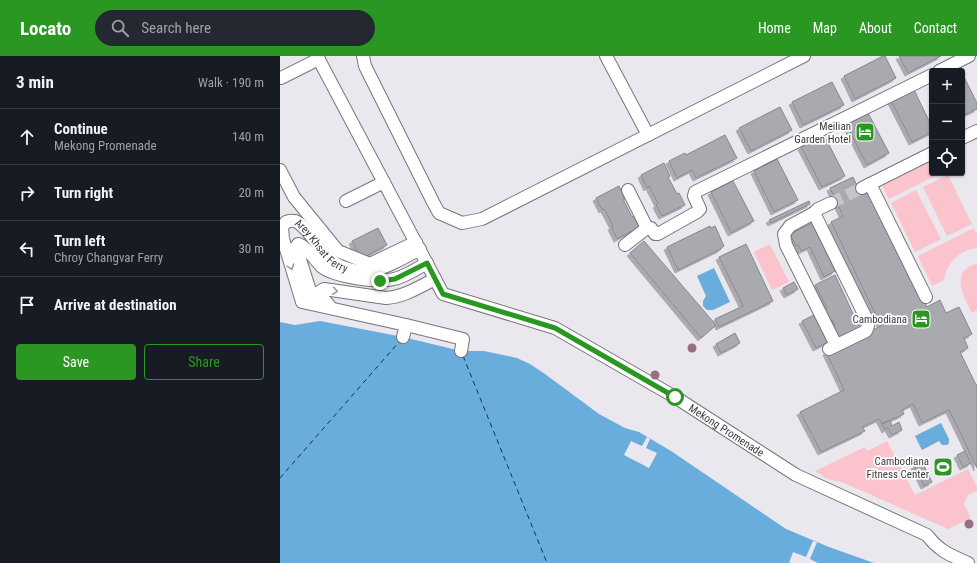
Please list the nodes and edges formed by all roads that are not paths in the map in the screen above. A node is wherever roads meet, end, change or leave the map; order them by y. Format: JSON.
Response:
{"nodes":[{"id":1,"x":363,"y":56,"type":"edge"},
{"id":2,"x":606,"y":56,"type":"edge"},
{"id":3,"x":804,"y":56,"type":"edge"},
{"id":4,"x":969,"y":56,"type":"edge"},
{"id":5,"x":318,"y":57,"type":"edge"},
{"id":6,"x":945,"y":68,"type":"edge"},
{"id":7,"x":929,"y":75,"type":"edge"},
{"id":8,"x":281,"y":78,"type":"edge"},
{"id":9,"x":977,"y":130,"type":"edge"},
{"id":10,"x":648,"y":135,"type":"junction"},
{"id":11,"x":965,"y":136,"type":"edge"},
{"id":12,"x":929,"y":154,"type":"edge"},
{"id":13,"x":280,"y":170,"type":"edge"},
{"id":14,"x":384,"y":182,"type":"junction"},
{"id":15,"x":628,"y":190,"type":"dead end"},
{"id":16,"x":346,"y":201,"type":"dead end"},
{"id":17,"x":832,"y":203,"type":"tunnel mouth"},
{"id":18,"x":814,"y":213,"type":"junction"},
{"id":19,"x":647,"y":228,"type":"junction"},
{"id":20,"x":418,"y":245,"type":"junction"},
{"id":21,"x":625,"y":245,"type":"dead end"},
{"id":22,"x":427,"y":263,"type":"junction"},
{"id":23,"x":437,"y":282,"type":"junction"},
{"id":24,"x":926,"y":297,"type":"dead end"},
{"id":25,"x":333,"y":308,"type":"junction"},
{"id":26,"x":461,"y":351,"type":"dead end"},
{"id":27,"x":968,"y":563,"type":"edge"}],
"edges":[{"from":1,"to":10,"type":"street"},
{"from":2,"to":10,"type":"street"},
{"from":3,"to":10,"type":"street"},
{"from":4,"to":6,"type":"street"},
{"from":5,"to":8,"type":"street"},
{"from":5,"to":14,"type":"street"},
{"from":7,"to":19,"type":"street"},
{"from":9,"to":11,"type":"street"},
{"from":12,"to":24,"type":"street"},
{"from":13,"to":20,"type":"street"},
{"from":14,"to":16,"type":"street"},
{"from":14,"to":20,"type":"street"},
{"from":15,"to":19,"type":"street"},
{"from":17,"to":18,"type":"street"},
{"from":18,"to":18,"type":"street"},
{"from":19,"to":21,"type":"street"},
{"from":20,"to":22,"type":"street"},
{"from":20,"to":25,"type":"street","name":"Arey Khsat Ferry","one_way":true},
{"from":22,"to":23,"type":"street"},
{"from":22,"to":25,"type":"street"},
{"from":25,"to":23,"type":"street","one_way":true},
{"from":23,"to":27,"type":"street","name":"Mekong Promenade"},
{"from":25,"to":26,"type":"street"}]}
